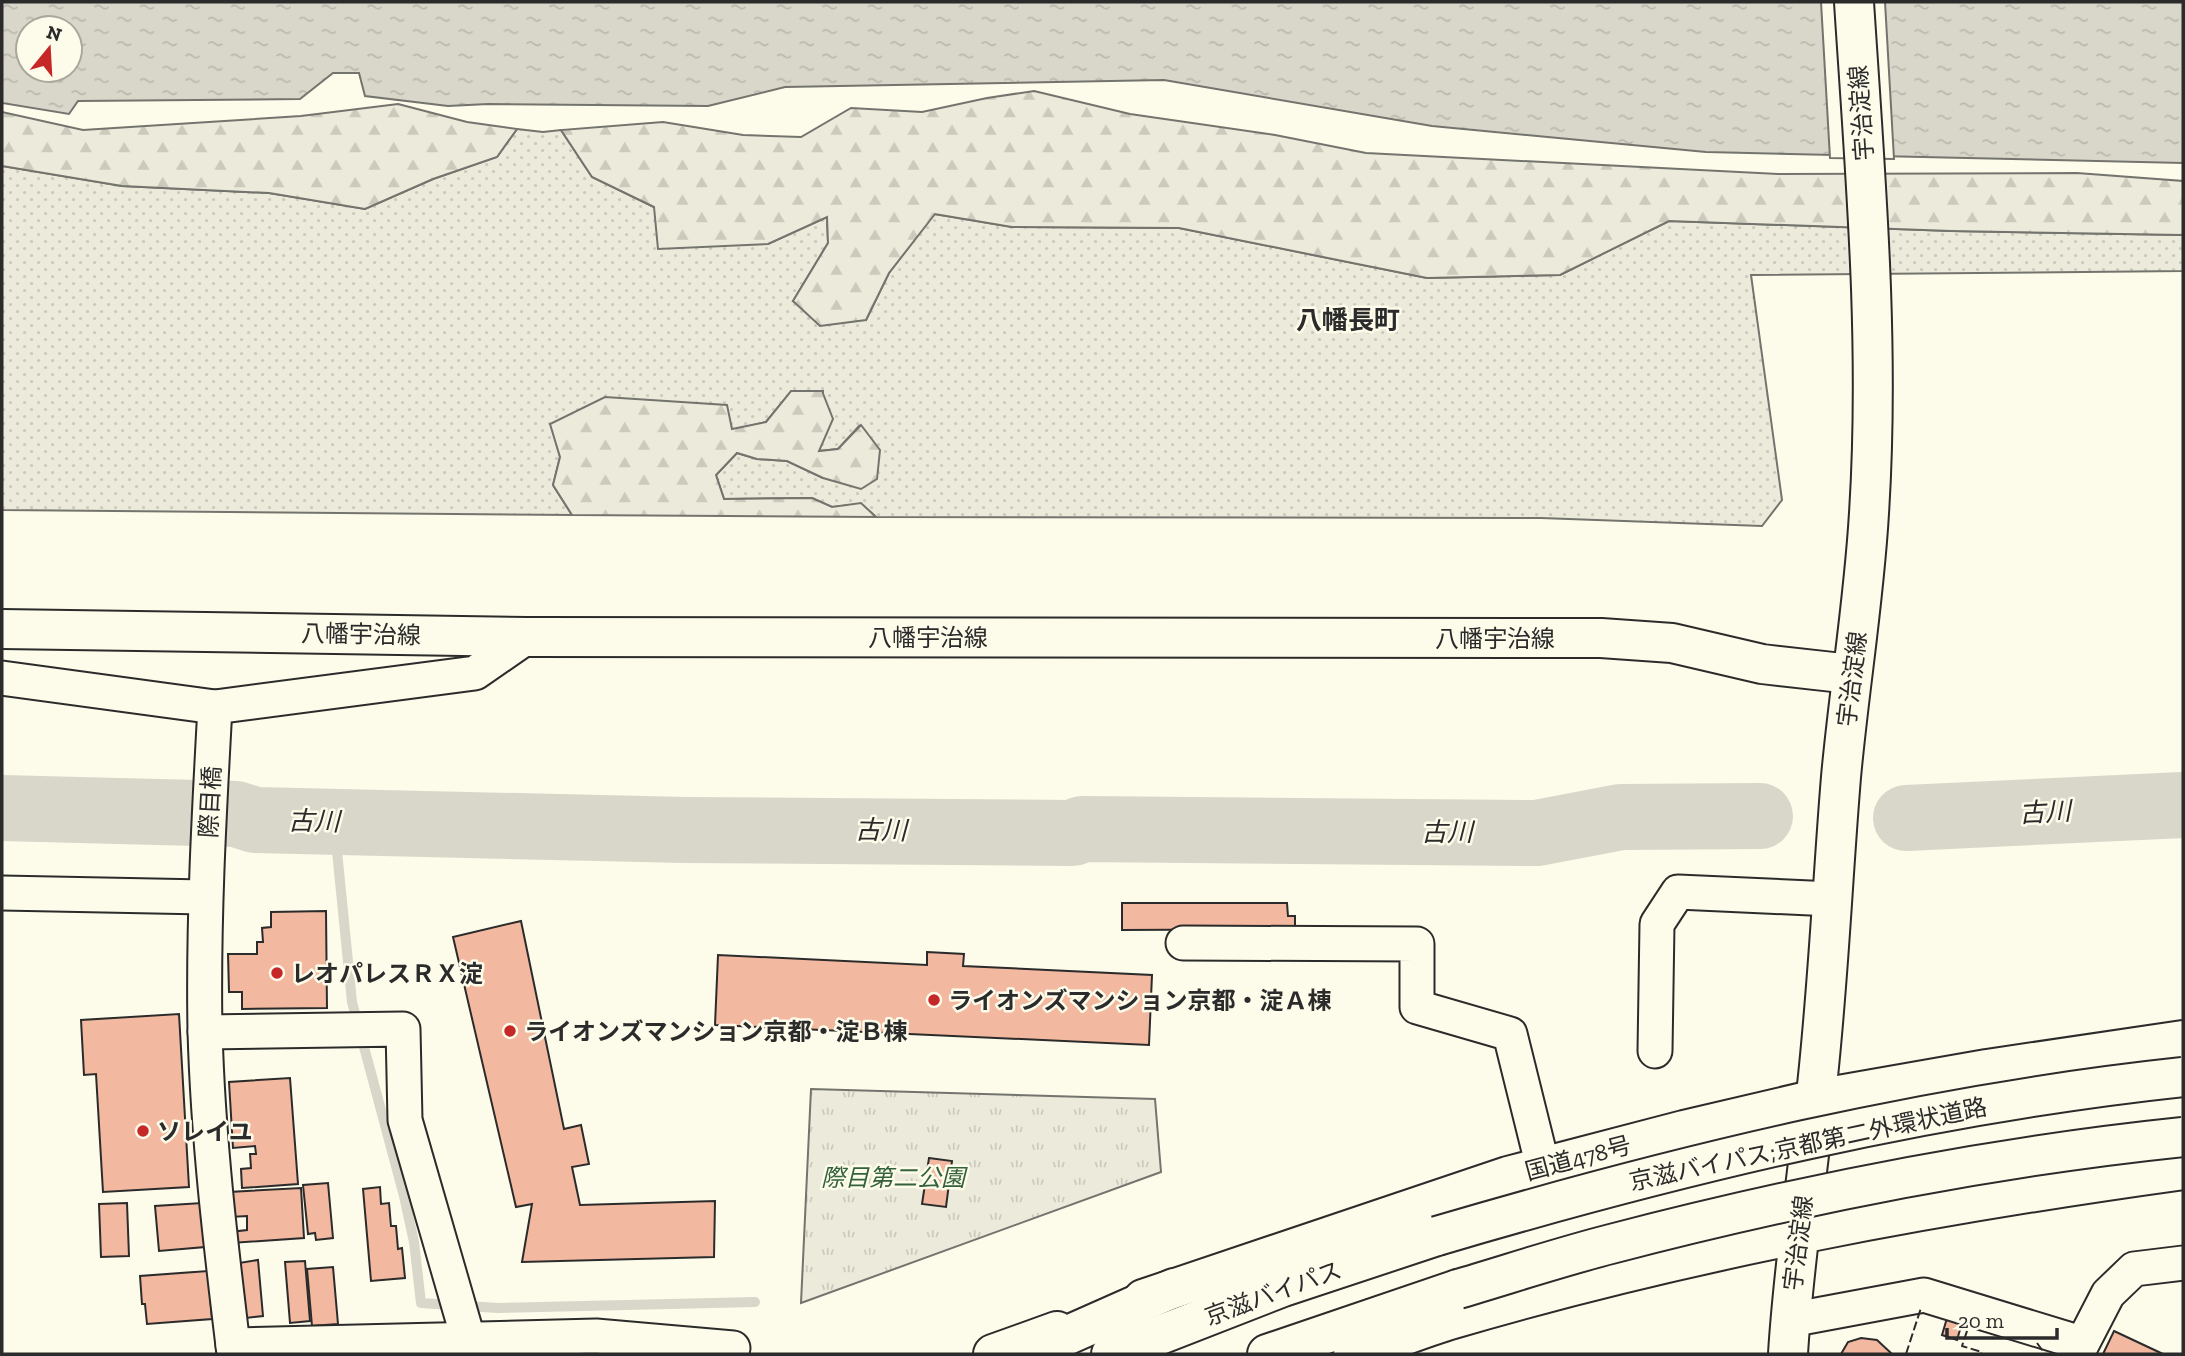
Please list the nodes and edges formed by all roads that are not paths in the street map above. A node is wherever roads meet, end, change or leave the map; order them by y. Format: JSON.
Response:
{"nodes":[{"id":1,"x":1854,"y":2,"type":"edge"},
{"id":2,"x":2,"y":629,"type":"edge"},
{"id":3,"x":527,"y":637,"type":"junction"},
{"id":4,"x":1851,"y":674,"type":"junction"},
{"id":5,"x":2,"y":678,"type":"edge"},
{"id":6,"x":215,"y":707,"type":"junction"},
{"id":7,"x":2,"y":893,"type":"edge"},
{"id":8,"x":205,"y":897,"type":"junction"},
{"id":9,"x":1832,"y":899,"type":"junction"},
{"id":10,"x":1183,"y":943,"type":"dead end"},
{"id":11,"x":205,"y":1032,"type":"junction"},
{"id":12,"x":2183,"y":1040,"type":"edge"},
{"id":13,"x":1655,"y":1051,"type":"dead end"},
{"id":14,"x":2183,"y":1077,"type":"edge"},
{"id":15,"x":1816,"y":1100,"type":"junction"},
{"id":16,"x":2183,"y":1137,"type":"edge"},
{"id":17,"x":1543,"y":1167,"type":"junction"},
{"id":18,"x":2183,"y":1170,"type":"edge"},
{"id":19,"x":1799,"y":1234,"type":"junction"},
{"id":20,"x":1437,"y":1236,"type":"joint"},
{"id":21,"x":2183,"y":1263,"type":"edge"},
{"id":22,"x":1174,"y":1288,"type":"junction"},
{"id":23,"x":1789,"y":1337,"type":"edge"},
{"id":24,"x":468,"y":1338,"type":"junction"},
{"id":25,"x":733,"y":1348,"type":"dead end"},
{"id":26,"x":2079,"y":1348,"type":"edge"},
{"id":27,"x":234,"y":1350,"type":"edge"},
{"id":28,"x":993,"y":1354,"type":"edge"},
{"id":29,"x":1025,"y":1354,"type":"edge"},
{"id":30,"x":1111,"y":1354,"type":"edge"},
{"id":31,"x":1267,"y":1354,"type":"edge"},
{"id":32,"x":1353,"y":1354,"type":"edge"}],
"edges":[{"from":1,"to":4,"type":"main road","name":"宇治淀線"},
{"from":2,"to":3,"type":"main road","name":"八幡宇治線"},
{"from":3,"to":4,"type":"main road","name":"八幡宇治線"},
{"from":3,"to":6,"type":"street"},
{"from":4,"to":9,"type":"main road","name":"宇治淀線"},
{"from":5,"to":6,"type":"street"},
{"from":6,"to":8,"type":"street","name":"際目橋"},
{"from":7,"to":8,"type":"street"},
{"from":8,"to":11,"type":"street","name":"際目橋"},
{"from":9,"to":13,"type":"street"},
{"from":9,"to":15,"type":"main road","name":"宇治淀線"},
{"from":10,"to":17,"type":"street"},
{"from":11,"to":24,"type":"street"},
{"from":11,"to":27,"type":"street","name":"際目橋"},
{"from":12,"to":15,"type":"main road","name":"国道478号"},
{"from":14,"to":20,"type":"main road","name":"京滋バイパス;京都第二外環状道路","bridge":true},
{"from":15,"to":17,"type":"main road","name":"国道478号"},
{"from":15,"to":19,"type":"main road","name":"宇治淀線"},
{"from":16,"to":31,"type":"main road","bridge":true},
{"from":17,"to":22,"type":"main road","name":"国道478号"},
{"from":18,"to":19,"type":"main road"},
{"from":19,"to":23,"type":"main road","name":"宇治淀線"},
{"from":19,"to":32,"type":"main road"},
{"from":20,"to":30,"type":"main road","name":"京滋バイパス"},
{"from":21,"to":26,"type":"street"},
{"from":22,"to":28,"type":"main road","name":"国道478号"},
{"from":22,"to":29,"type":"main road"},
{"from":23,"to":26,"type":"street"},
{"from":24,"to":25,"type":"street"},
{"from":24,"to":27,"type":"street"}]}
